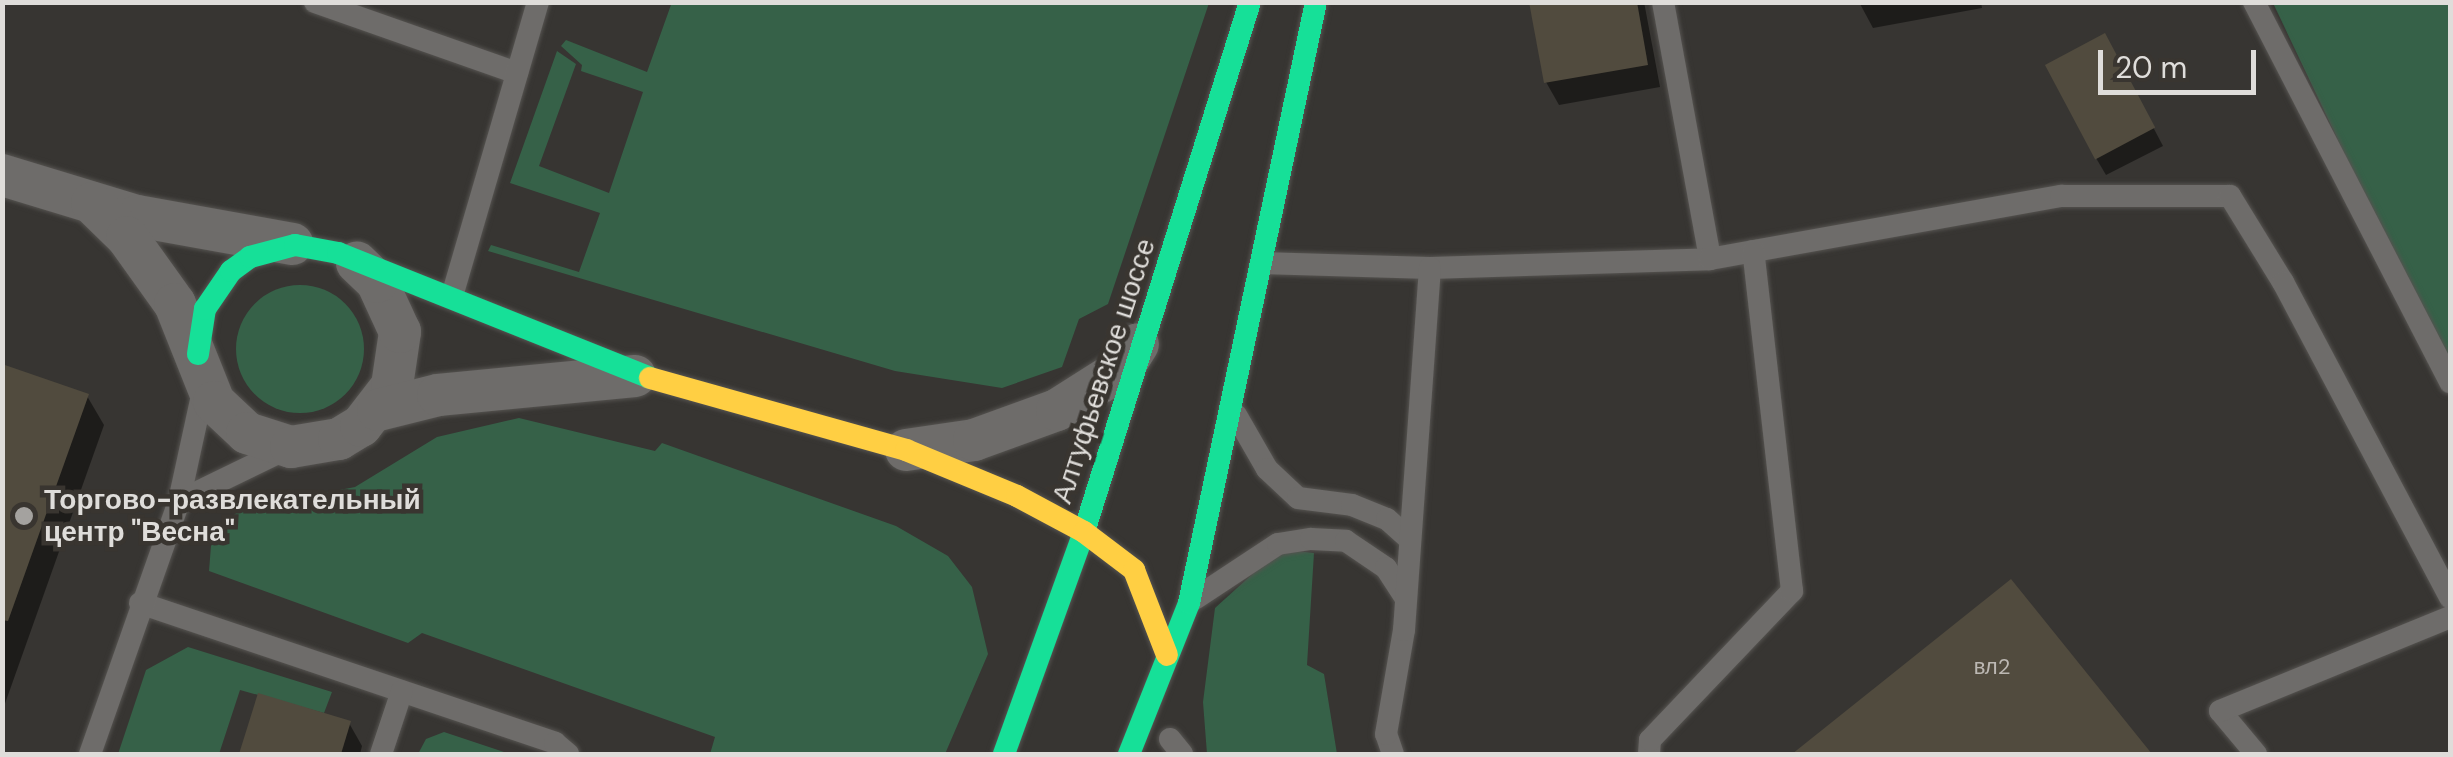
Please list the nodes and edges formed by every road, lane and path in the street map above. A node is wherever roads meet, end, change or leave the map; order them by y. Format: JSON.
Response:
{"nodes":[{"id":1,"x":315,"y":2,"type":"edge"},
{"id":2,"x":538,"y":2,"type":"edge"},
{"id":3,"x":1250,"y":2,"type":"edge"},
{"id":4,"x":1316,"y":2,"type":"edge"},
{"id":5,"x":1663,"y":2,"type":"edge"},
{"id":6,"x":2254,"y":2,"type":"edge"},
{"id":7,"x":517,"y":73,"type":"junction"},
{"id":8,"x":2,"y":174,"type":"edge"},
{"id":9,"x":92,"y":203,"type":"junction"},
{"id":10,"x":294,"y":245,"type":"junction"},
{"id":11,"x":1753,"y":251,"type":"junction"},
{"id":12,"x":1710,"y":259,"type":"junction"},
{"id":13,"x":357,"y":263,"type":"junction"},
{"id":14,"x":1257,"y":263,"type":"junction"},
{"id":15,"x":1430,"y":268,"type":"junction"},
{"id":16,"x":452,"y":296,"type":"junction"},
{"id":17,"x":1154,"y":318,"type":"junction"},
{"id":18,"x":201,"y":368,"type":"junction"},
{"id":19,"x":638,"y":376,"type":"junction"},
{"id":20,"x":2450,"y":382,"type":"edge"},
{"id":21,"x":1229,"y":402,"type":"junction"},
{"id":22,"x":378,"y":410,"type":"junction"},
{"id":23,"x":291,"y":447,"type":"junction"},
{"id":24,"x":906,"y":450,"type":"junction"},
{"id":25,"x":179,"y":501,"type":"junction"},
{"id":26,"x":1084,"y":532,"type":"junction"},
{"id":27,"x":1409,"y":540,"type":"junction"},
{"id":28,"x":2450,"y":597,"type":"edge"},
{"id":29,"x":1406,"y":599,"type":"junction"},
{"id":30,"x":140,"y":602,"type":"junction"},
{"id":31,"x":1189,"y":602,"type":"junction"},
{"id":32,"x":2450,"y":617,"type":"edge"},
{"id":33,"x":1166,"y":655,"type":"junction"},
{"id":34,"x":402,"y":691,"type":"junction"},
{"id":35,"x":1174,"y":734,"type":"edge"},
{"id":36,"x":90,"y":754,"type":"edge"},
{"id":37,"x":381,"y":754,"type":"edge"},
{"id":38,"x":568,"y":754,"type":"edge"},
{"id":39,"x":1004,"y":754,"type":"edge"},
{"id":40,"x":1129,"y":754,"type":"edge"},
{"id":41,"x":1393,"y":754,"type":"edge"},
{"id":42,"x":1649,"y":754,"type":"edge"},
{"id":43,"x":2256,"y":754,"type":"edge"}],
"edges":[{"from":1,"to":7,"type":"lane"},
{"from":2,"to":7,"type":"lane"},
{"from":3,"to":17,"type":"street","name":"Алтуфьевское шоссе"},
{"from":4,"to":14,"type":"street"},
{"from":5,"to":12,"type":"lane"},
{"from":6,"to":20,"type":"lane"},
{"from":7,"to":16,"type":"lane"},
{"from":8,"to":9,"type":"street"},
{"from":9,"to":10,"type":"street"},
{"from":9,"to":18,"type":"street"},
{"from":10,"to":13,"type":"street"},
{"from":10,"to":18,"type":"street"},
{"from":11,"to":12,"type":"lane"},
{"from":11,"to":28,"type":"lane"},
{"from":11,"to":42,"type":"lane"},
{"from":12,"to":15,"type":"lane"},
{"from":13,"to":16,"type":"street"},
{"from":13,"to":22,"type":"street"},
{"from":14,"to":15,"type":"lane"},
{"from":14,"to":21,"type":"street"},
{"from":15,"to":27,"type":"lane"},
{"from":16,"to":19,"type":"street"},
{"from":17,"to":24,"type":"street"},
{"from":17,"to":26,"type":"street","name":"Алтуфьевское шоссе"},
{"from":18,"to":23,"type":"street"},
{"from":18,"to":25,"type":"lane"},
{"from":19,"to":22,"type":"street"},
{"from":19,"to":24,"type":"street"},
{"from":21,"to":27,"type":"lane"},
{"from":21,"to":31,"type":"street"},
{"from":22,"to":23,"type":"street"},
{"from":23,"to":25,"type":"lane"},
{"from":24,"to":26,"type":"street"},
{"from":25,"to":30,"type":"lane"},
{"from":26,"to":33,"type":"street"},
{"from":26,"to":39,"type":"street","name":"Алтуфьевское шоссе"},
{"from":27,"to":29,"type":"lane"},
{"from":29,"to":31,"type":"lane"},
{"from":29,"to":41,"type":"lane"},
{"from":30,"to":34,"type":"lane"},
{"from":30,"to":36,"type":"lane"},
{"from":31,"to":33,"type":"street"},
{"from":31,"to":35,"type":"street"},
{"from":32,"to":43,"type":"lane"},
{"from":33,"to":40,"type":"street"},
{"from":34,"to":37,"type":"lane"},
{"from":34,"to":38,"type":"lane"}]}
